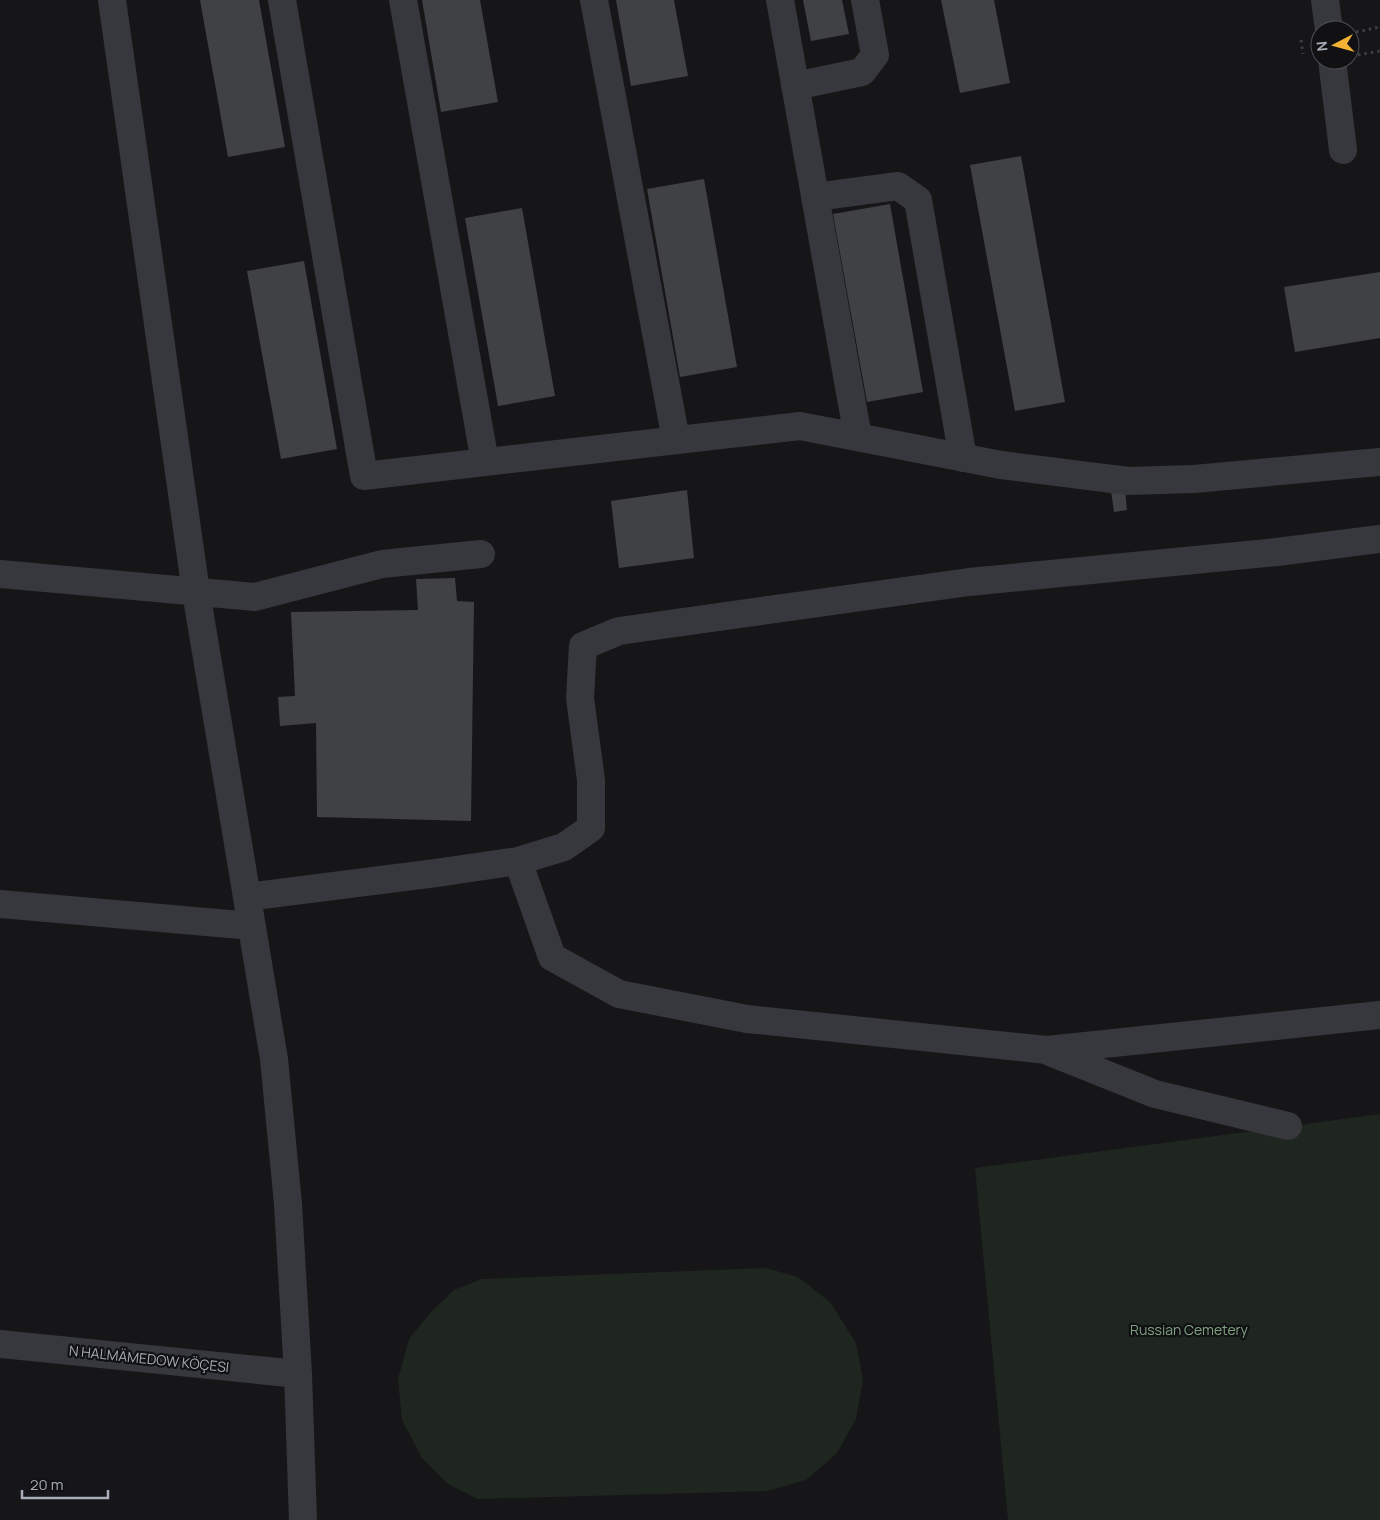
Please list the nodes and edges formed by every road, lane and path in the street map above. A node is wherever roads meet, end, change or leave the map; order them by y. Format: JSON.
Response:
{"nodes":[{"id":1,"x":112,"y":0,"type":"edge"},
{"id":2,"x":282,"y":0,"type":"edge"},
{"id":3,"x":403,"y":0,"type":"edge"},
{"id":4,"x":594,"y":0,"type":"edge"},
{"id":5,"x":780,"y":0,"type":"edge"},
{"id":6,"x":865,"y":0,"type":"edge"},
{"id":7,"x":1325,"y":0,"type":"edge"},
{"id":8,"x":1328,"y":20,"type":"edge"},
{"id":9,"x":1380,"y":27,"type":"edge"},
{"id":10,"x":1360,"y":31,"type":"edge"},
{"id":11,"x":1380,"y":51,"type":"edge"},
{"id":12,"x":1360,"y":54,"type":"edge"},
{"id":13,"x":1333,"y":70,"type":"edge"},
{"id":14,"x":795,"y":86,"type":"junction"},
{"id":15,"x":1343,"y":150,"type":"dead end"},
{"id":16,"x":815,"y":197,"type":"junction"},
{"id":17,"x":858,"y":437,"type":"junction"},
{"id":18,"x":676,"y":440,"type":"junction"},
{"id":19,"x":963,"y":458,"type":"junction"},
{"id":20,"x":486,"y":462,"type":"junction"},
{"id":21,"x":1380,"y":462,"type":"edge"},
{"id":22,"x":1380,"y":539,"type":"edge"},
{"id":23,"x":481,"y":554,"type":"dead end"},
{"id":24,"x":0,"y":574,"type":"edge"},
{"id":25,"x":196,"y":592,"type":"junction"},
{"id":26,"x":518,"y":861,"type":"junction"},
{"id":27,"x":247,"y":897,"type":"junction"},
{"id":28,"x":0,"y":904,"type":"edge"},
{"id":29,"x":252,"y":926,"type":"junction"},
{"id":30,"x":1380,"y":1015,"type":"edge"},
{"id":31,"x":1047,"y":1050,"type":"junction"},
{"id":32,"x":1288,"y":1126,"type":"dead end"},
{"id":33,"x":0,"y":1344,"type":"edge"},
{"id":34,"x":298,"y":1374,"type":"junction"},
{"id":35,"x":303,"y":1520,"type":"edge"}],
"edges":[{"from":1,"to":25,"type":"street"},
{"from":2,"to":20,"type":"street"},
{"from":3,"to":20,"type":"street"},
{"from":4,"to":18,"type":"street"},
{"from":5,"to":14,"type":"street"},
{"from":6,"to":14,"type":"street"},
{"from":7,"to":8,"type":"street"},
{"from":9,"to":10,"type":"path"},
{"from":11,"to":12,"type":"path"},
{"from":13,"to":15,"type":"street"},
{"from":14,"to":16,"type":"street"},
{"from":16,"to":17,"type":"street"},
{"from":16,"to":19,"type":"street"},
{"from":17,"to":18,"type":"street"},
{"from":17,"to":19,"type":"street"},
{"from":18,"to":20,"type":"street"},
{"from":19,"to":21,"type":"street"},
{"from":22,"to":26,"type":"street"},
{"from":23,"to":25,"type":"street"},
{"from":24,"to":25,"type":"street"},
{"from":25,"to":27,"type":"street"},
{"from":26,"to":27,"type":"street"},
{"from":26,"to":31,"type":"street"},
{"from":27,"to":29,"type":"street"},
{"from":28,"to":29,"type":"street"},
{"from":29,"to":34,"type":"street"},
{"from":30,"to":31,"type":"street"},
{"from":31,"to":32,"type":"street"},
{"from":33,"to":34,"type":"street","name":"N HALMÄMEDOW KÖÇESI"},
{"from":34,"to":35,"type":"street"}]}
